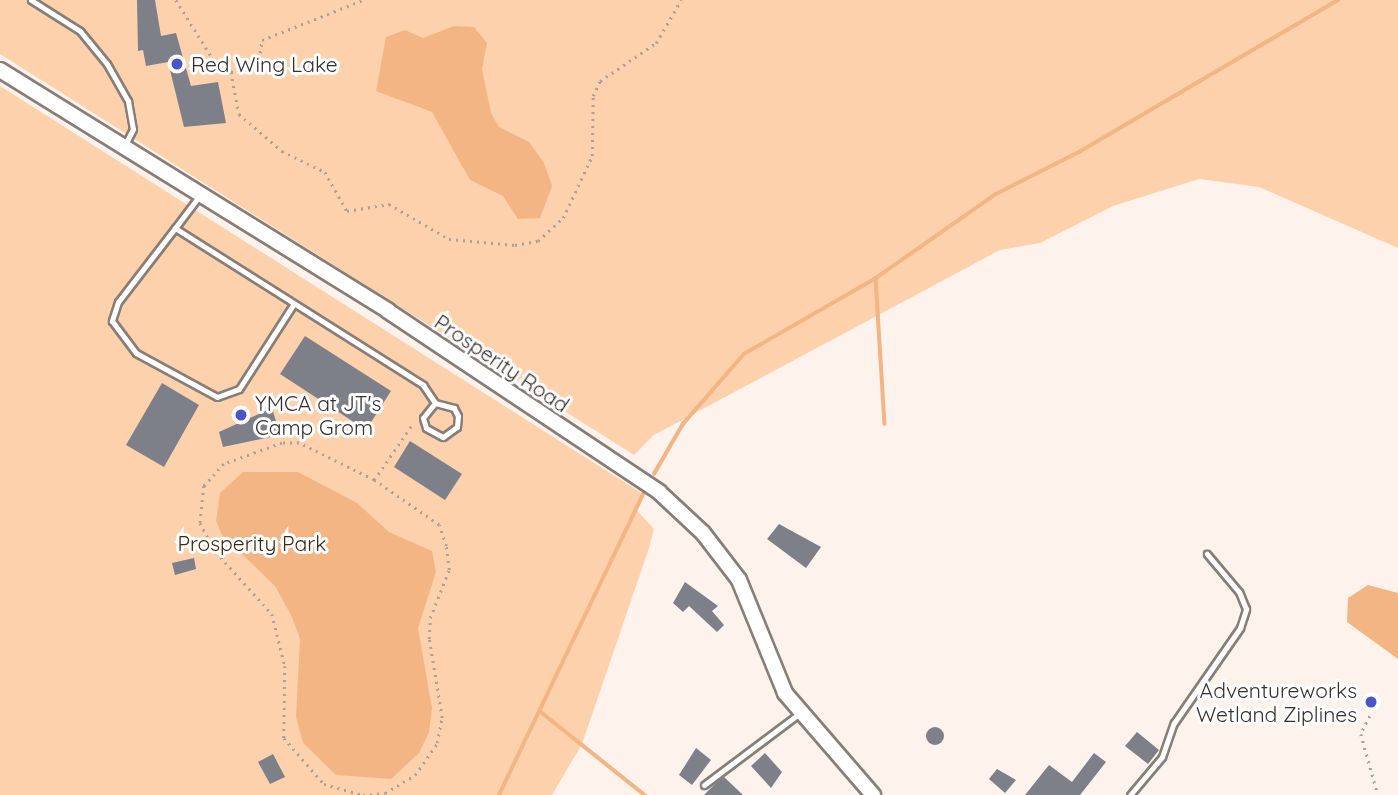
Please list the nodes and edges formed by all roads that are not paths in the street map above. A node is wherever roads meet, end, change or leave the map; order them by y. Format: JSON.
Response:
{"nodes":[{"id":1,"x":31,"y":0,"type":"edge"},
{"id":2,"x":0,"y":69,"type":"edge"},
{"id":3,"x":124,"y":148,"type":"junction"},
{"id":4,"x":200,"y":195,"type":"junction"},
{"id":5,"x":175,"y":228,"type":"junction"},
{"id":6,"x":293,"y":305,"type":"junction"},
{"id":7,"x":435,"y":403,"type":"junction"},
{"id":8,"x":1207,"y":554,"type":"dead end"},
{"id":9,"x":800,"y":713,"type":"junction"},
{"id":10,"x":704,"y":785,"type":"dead end"},
{"id":11,"x":873,"y":795,"type":"edge"},
{"id":12,"x":1130,"y":795,"type":"edge"}],
"edges":[{"from":1,"to":3,"type":"lane"},
{"from":2,"to":3,"type":"street","name":"Prosperity Road"},
{"from":3,"to":4,"type":"street","name":"Prosperity Road"},
{"from":4,"to":5,"type":"lane"},
{"from":4,"to":9,"type":"street","name":"Prosperity Road"},
{"from":5,"to":6,"type":"lane"},
{"from":5,"to":6,"type":"lane"},
{"from":6,"to":7,"type":"lane"},
{"from":7,"to":7,"type":"lane"},
{"from":8,"to":12,"type":"lane"},
{"from":9,"to":10,"type":"lane"},
{"from":9,"to":11,"type":"street","name":"Prosperity Road"}]}
